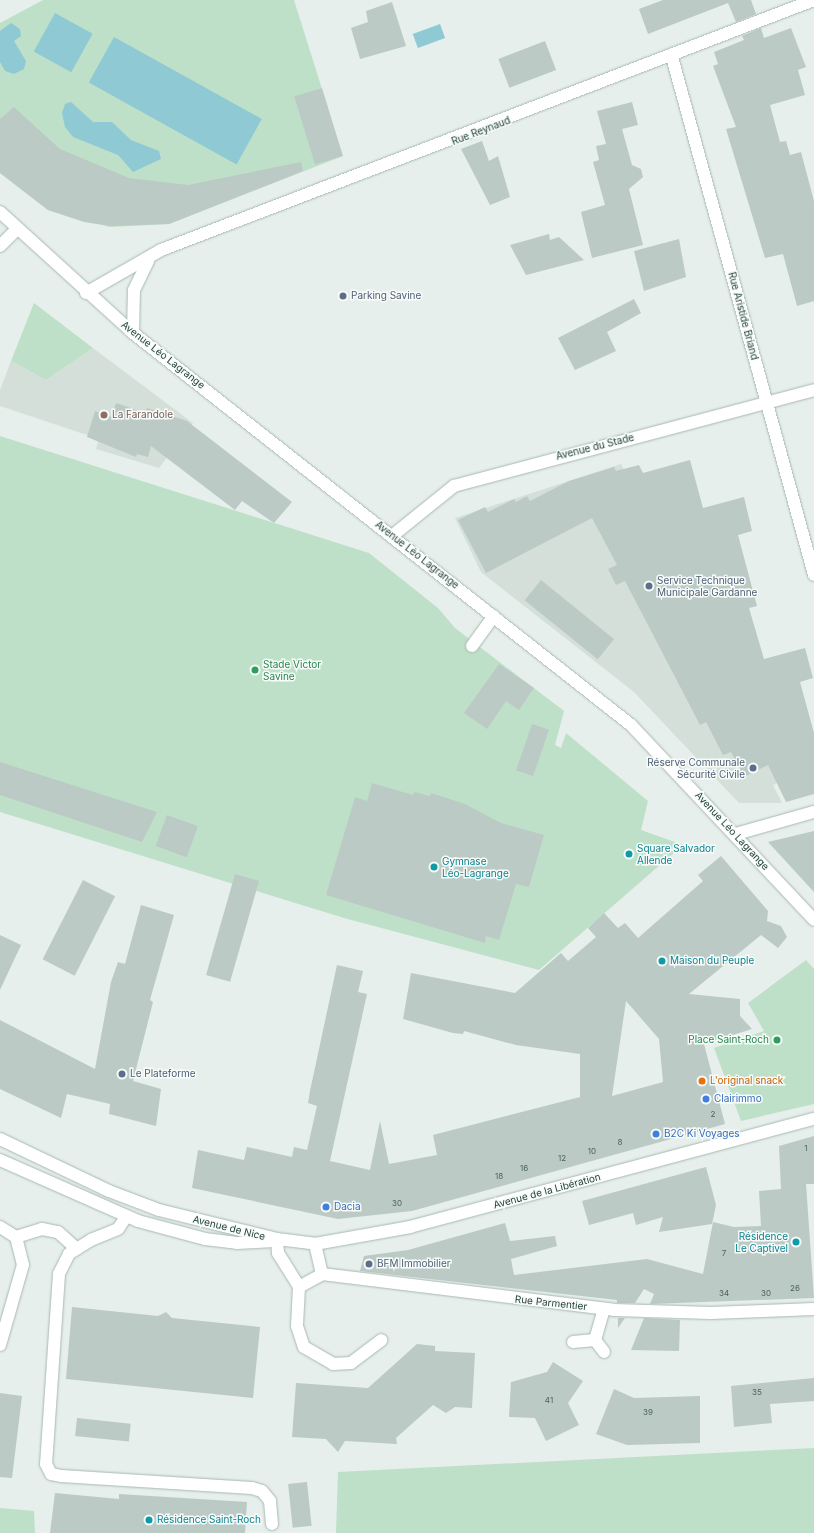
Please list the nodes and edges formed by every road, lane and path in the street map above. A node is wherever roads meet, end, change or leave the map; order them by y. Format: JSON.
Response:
{"nodes":[{"id":1,"x":814,"y":0,"type":"edge"},
{"id":2,"x":672,"y":57,"type":"junction"},
{"id":3,"x":0,"y":212,"type":"edge"},
{"id":4,"x":17,"y":229,"type":"junction"},
{"id":5,"x":0,"y":246,"type":"edge"},
{"id":6,"x":148,"y":261,"type":"junction"},
{"id":7,"x":86,"y":293,"type":"junction"},
{"id":8,"x":133,"y":333,"type":"junction"},
{"id":9,"x":814,"y":390,"type":"edge"},
{"id":10,"x":767,"y":403,"type":"junction"},
{"id":11,"x":392,"y":536,"type":"junction"},
{"id":12,"x":814,"y":575,"type":"edge"},
{"id":13,"x":494,"y":616,"type":"junction"},
{"id":14,"x":472,"y":646,"type":"dead end"},
{"id":15,"x":814,"y":812,"type":"edge"},
{"id":16,"x":736,"y":834,"type":"junction"},
{"id":17,"x":814,"y":920,"type":"edge"},
{"id":18,"x":814,"y":1119,"type":"edge"},
{"id":19,"x":0,"y":1139,"type":"edge"},
{"id":20,"x":0,"y":1160,"type":"edge"},
{"id":21,"x":126,"y":1217,"type":"junction"},
{"id":22,"x":0,"y":1228,"type":"edge"},
{"id":23,"x":16,"y":1237,"type":"junction"},
{"id":24,"x":277,"y":1240,"type":"junction"},
{"id":25,"x":315,"y":1244,"type":"junction"},
{"id":26,"x":77,"y":1248,"type":"junction"},
{"id":27,"x":322,"y":1274,"type":"junction"},
{"id":28,"x":299,"y":1287,"type":"junction"},
{"id":29,"x":604,"y":1309,"type":"junction"},
{"id":30,"x":814,"y":1309,"type":"edge"},
{"id":31,"x":381,"y":1340,"type":"dead end"},
{"id":32,"x":595,"y":1340,"type":"junction"},
{"id":33,"x":573,"y":1342,"type":"dead end"},
{"id":34,"x":0,"y":1345,"type":"edge"},
{"id":35,"x":604,"y":1352,"type":"dead end"},
{"id":36,"x":272,"y":1524,"type":"dead end"}],
"edges":[{"from":1,"to":2,"type":"street","name":"Rue Reynaud"},
{"from":2,"to":6,"type":"street","name":"Rue Reynaud"},
{"from":2,"to":10,"type":"street","name":"Rue Aristide Briand"},
{"from":3,"to":4,"type":"street","name":"Avenue Léo Lagrange"},
{"from":4,"to":5,"type":"street"},
{"from":4,"to":7,"type":"street","name":"Avenue Léo Lagrange"},
{"from":6,"to":7,"type":"street","name":"Rue Reynaud"},
{"from":6,"to":8,"type":"street","name":"Rue Reynaud"},
{"from":7,"to":8,"type":"street","name":"Avenue Léo Lagrange"},
{"from":8,"to":11,"type":"street","name":"Avenue Léo Lagrange"},
{"from":9,"to":10,"type":"street","name":"Avenue du Stade"},
{"from":10,"to":11,"type":"street","name":"Avenue du Stade"},
{"from":10,"to":12,"type":"street","name":"Rue Aristide Briand"},
{"from":11,"to":13,"type":"street","name":"Avenue Léo Lagrange"},
{"from":13,"to":14,"type":"street"},
{"from":13,"to":16,"type":"street","name":"Avenue Léo Lagrange"},
{"from":15,"to":16,"type":"street"},
{"from":16,"to":17,"type":"street","name":"Avenue Léo Lagrange"},
{"from":18,"to":25,"type":"street","name":"Avenue de la Libération"},
{"from":19,"to":24,"type":"street","name":"Avenue de Nice"},
{"from":20,"to":21,"type":"street","name":"Avenue de Nice"},
{"from":21,"to":24,"type":"street","name":"Avenue de Nice"},
{"from":21,"to":26,"type":"street"},
{"from":22,"to":23,"type":"street"},
{"from":23,"to":26,"type":"street"},
{"from":23,"to":34,"type":"street"},
{"from":24,"to":25,"type":"street","name":"Avenue de la Libération"},
{"from":24,"to":28,"type":"street"},
{"from":25,"to":27,"type":"street"},
{"from":26,"to":36,"type":"street"},
{"from":27,"to":28,"type":"street"},
{"from":27,"to":29,"type":"street","name":"Rue Parmentier"},
{"from":28,"to":31,"type":"street"},
{"from":29,"to":30,"type":"street","name":"Rue Parmentier"},
{"from":29,"to":32,"type":"street"},
{"from":32,"to":33,"type":"street"},
{"from":32,"to":35,"type":"street"}]}
